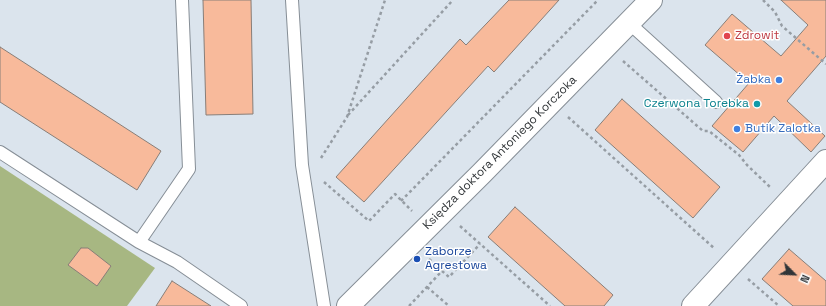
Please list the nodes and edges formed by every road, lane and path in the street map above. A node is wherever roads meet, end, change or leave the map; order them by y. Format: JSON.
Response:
{"nodes":[{"id":1,"x":182,"y":0,"type":"edge"},
{"id":2,"x":292,"y":0,"type":"edge"},
{"id":3,"x":385,"y":0,"type":"edge"},
{"id":4,"x":453,"y":0,"type":"edge"},
{"id":5,"x":598,"y":0,"type":"edge"},
{"id":6,"x":651,"y":0,"type":"edge"},
{"id":7,"x":763,"y":0,"type":"edge"},
{"id":8,"x":629,"y":23,"type":"junction"},
{"id":9,"x":623,"y":60,"type":"dead end"},
{"id":10,"x":826,"y":64,"type":"edge"},
{"id":11,"x":716,"y":102,"type":"dead end"},
{"id":12,"x":568,"y":116,"type":"dead end"},
{"id":13,"x":347,"y":117,"type":"junction"},
{"id":14,"x":0,"y":152,"type":"edge"},
{"id":15,"x":826,"y":161,"type":"edge"},
{"id":16,"x":317,"y":164,"type":"dead end"},
{"id":17,"x":753,"y":170,"type":"dead end"},
{"id":18,"x":319,"y":178,"type":"dead end"},
{"id":19,"x":401,"y":200,"type":"junction"},
{"id":20,"x":413,"y":211,"type":"dead end"},
{"id":21,"x":460,"y":226,"type":"dead end"},
{"id":22,"x":139,"y":242,"type":"junction"},
{"id":23,"x":480,"y":244,"type":"junction"},
{"id":24,"x":711,"y":245,"type":"dead end"},
{"id":25,"x":428,"y":258,"type":"dead end"},
{"id":26,"x":442,"y":271,"type":"junction"},
{"id":27,"x":427,"y":287,"type":"junction"},
{"id":28,"x":241,"y":306,"type":"edge"},
{"id":29,"x":324,"y":306,"type":"edge"},
{"id":30,"x":348,"y":306,"type":"edge"},
{"id":31,"x":409,"y":306,"type":"edge"},
{"id":32,"x":449,"y":306,"type":"edge"},
{"id":33,"x":550,"y":306,"type":"edge"},
{"id":34,"x":693,"y":306,"type":"edge"}],
"edges":[{"from":1,"to":22,"type":"lane"},
{"from":2,"to":29,"type":"lane"},
{"from":3,"to":13,"type":"path"},
{"from":4,"to":13,"type":"path"},
{"from":5,"to":19,"type":"path"},
{"from":6,"to":8,"type":"street","name":"Księdza doktora Antoniego Korczoka"},
{"from":7,"to":10,"type":"path"},
{"from":8,"to":11,"type":"lane"},
{"from":8,"to":30,"type":"street","name":"Księdza doktora Antoniego Korczoka"},
{"from":9,"to":17,"type":"path"},
{"from":12,"to":24,"type":"path"},
{"from":13,"to":16,"type":"path"},
{"from":14,"to":22,"type":"lane"},
{"from":15,"to":34,"type":"street"},
{"from":18,"to":19,"type":"path"},
{"from":19,"to":20,"type":"path"},
{"from":21,"to":23,"type":"path"},
{"from":22,"to":28,"type":"lane"},
{"from":23,"to":26,"type":"path"},
{"from":23,"to":33,"type":"path"},
{"from":25,"to":26,"type":"path"},
{"from":26,"to":27,"type":"path"},
{"from":27,"to":31,"type":"path"},
{"from":27,"to":32,"type":"path"}]}
